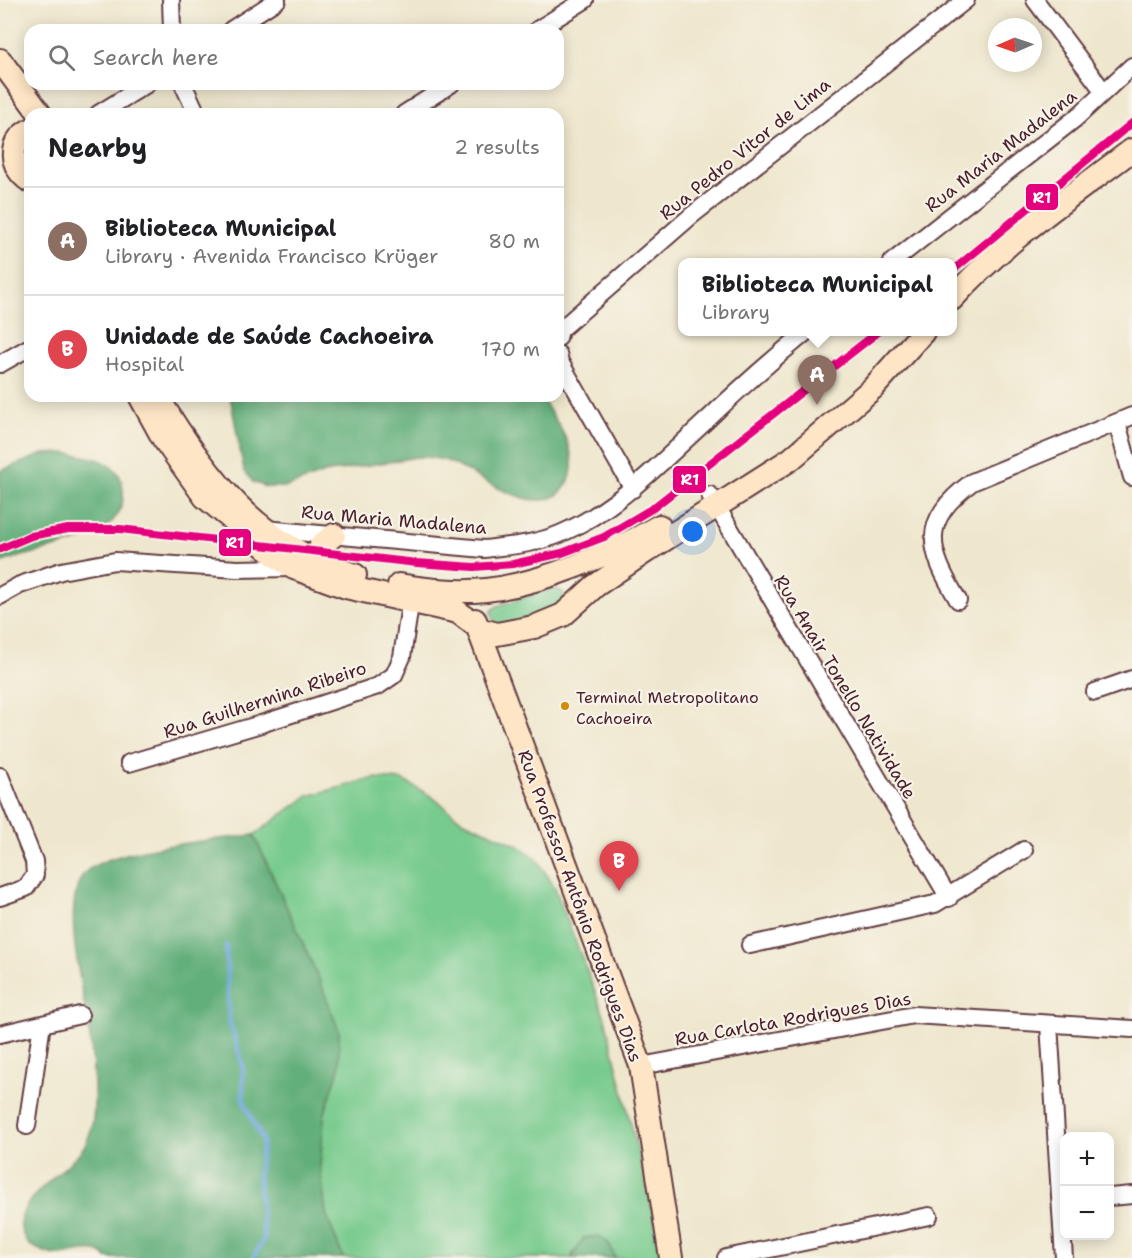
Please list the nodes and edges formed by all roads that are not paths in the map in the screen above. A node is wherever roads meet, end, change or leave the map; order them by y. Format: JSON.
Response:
{"nodes":[{"id":1,"x":171,"y":0,"type":"edge"},
{"id":2,"x":278,"y":0,"type":"edge"},
{"id":3,"x":585,"y":0,"type":"edge"},
{"id":4,"x":966,"y":0,"type":"edge"},
{"id":5,"x":1035,"y":0,"type":"edge"},
{"id":6,"x":172,"y":24,"type":"edge"},
{"id":7,"x":240,"y":24,"type":"edge"},
{"id":8,"x":547,"y":24,"type":"edge"},
{"id":9,"x":0,"y":60,"type":"edge"},
{"id":10,"x":1132,"y":66,"type":"edge"},
{"id":11,"x":137,"y":90,"type":"edge"},
{"id":12,"x":186,"y":90,"type":"edge"},
{"id":13,"x":442,"y":90,"type":"edge"},
{"id":14,"x":1104,"y":92,"type":"junction"},
{"id":15,"x":108,"y":108,"type":"edge"},
{"id":16,"x":194,"y":108,"type":"edge"},
{"id":17,"x":413,"y":108,"type":"edge"},
{"id":18,"x":18,"y":140,"type":"edge"},
{"id":19,"x":1132,"y":150,"type":"edge"},
{"id":20,"x":24,"y":176,"type":"edge"},
{"id":21,"x":897,"y":258,"type":"edge"},
{"id":22,"x":957,"y":294,"type":"edge"},
{"id":23,"x":564,"y":327,"type":"edge"},
{"id":24,"x":801,"y":336,"type":"edge"},
{"id":25,"x":919,"y":336,"type":"edge"},
{"id":26,"x":24,"y":350,"type":"edge"},
{"id":27,"x":0,"y":364,"type":"edge"},
{"id":28,"x":564,"y":369,"type":"edge"},
{"id":29,"x":143,"y":402,"type":"edge"},
{"id":30,"x":161,"y":402,"type":"edge"},
{"id":31,"x":1125,"y":420,"type":"edge"},
{"id":32,"x":1132,"y":477,"type":"edge"},
{"id":33,"x":633,"y":489,"type":"junction"},
{"id":34,"x":713,"y":501,"type":"junction"},
{"id":35,"x":324,"y":534,"type":"junction"},
{"id":36,"x":269,"y":539,"type":"junction"},
{"id":37,"x":321,"y":561,"type":"junction"},
{"id":38,"x":294,"y":568,"type":"junction"},
{"id":39,"x":237,"y":569,"type":"junction"},
{"id":40,"x":560,"y":572,"type":"junction"},
{"id":41,"x":487,"y":590,"type":"junction"},
{"id":42,"x":411,"y":595,"type":"junction"},
{"id":43,"x":0,"y":596,"type":"edge"},
{"id":44,"x":958,"y":600,"type":"dead end"},
{"id":45,"x":572,"y":607,"type":"junction"},
{"id":46,"x":476,"y":623,"type":"junction"},
{"id":47,"x":497,"y":634,"type":"junction"},
{"id":48,"x":490,"y":665,"type":"junction"},
{"id":49,"x":1132,"y":679,"type":"edge"},
{"id":50,"x":1095,"y":692,"type":"dead end"},
{"id":51,"x":129,"y":763,"type":"dead end"},
{"id":52,"x":0,"y":776,"type":"edge"},
{"id":53,"x":1024,"y":850,"type":"dead end"},
{"id":54,"x":0,"y":897,"type":"edge"},
{"id":55,"x":949,"y":898,"type":"junction"},
{"id":56,"x":750,"y":945,"type":"dead end"},
{"id":57,"x":80,"y":1015,"type":"dead end"},
{"id":58,"x":42,"y":1024,"type":"junction"},
{"id":59,"x":1049,"y":1024,"type":"junction"},
{"id":60,"x":1132,"y":1029,"type":"edge"},
{"id":61,"x":0,"y":1034,"type":"edge"},
{"id":62,"x":641,"y":1066,"type":"junction"},
{"id":63,"x":27,"y":1126,"type":"dead end"},
{"id":64,"x":1061,"y":1186,"type":"edge"},
{"id":65,"x":1132,"y":1195,"type":"edge"},
{"id":66,"x":1114,"y":1197,"type":"edge"},
{"id":67,"x":928,"y":1216,"type":"dead end"},
{"id":68,"x":1063,"y":1240,"type":"edge"},
{"id":69,"x":670,"y":1258,"type":"edge"},
{"id":70,"x":726,"y":1258,"type":"edge"},
{"id":71,"x":1064,"y":1258,"type":"edge"}],
"edges":[{"from":1,"to":6,"type":"street"},
{"from":2,"to":7,"type":"street"},
{"from":3,"to":8,"type":"street"},
{"from":4,"to":23,"type":"street","name":"Rua Pedro Vitor de Lima"},
{"from":5,"to":14,"type":"street"},
{"from":9,"to":18,"type":"main road"},
{"from":10,"to":14,"type":"street","name":"Rua Maria Madalena"},
{"from":11,"to":15,"type":"street"},
{"from":12,"to":16,"type":"street"},
{"from":13,"to":17,"type":"street"},
{"from":14,"to":21,"type":"street","name":"Rua Maria Madalena"},
{"from":18,"to":20,"type":"main road"},
{"from":19,"to":22,"type":"main road"},
{"from":24,"to":33,"type":"street","name":"Rua Maria Madalena"},
{"from":25,"to":34,"type":"main road"},
{"from":26,"to":27,"type":"street"},
{"from":28,"to":33,"type":"street"},
{"from":29,"to":36,"type":"main road"},
{"from":30,"to":36,"type":"main road"},
{"from":31,"to":32,"type":"street"},
{"from":31,"to":44,"type":"street"},
{"from":33,"to":35,"type":"street","name":"Rua Maria Madalena"},
{"from":34,"to":40,"type":"main road"},
{"from":34,"to":45,"type":"main road"},
{"from":34,"to":55,"type":"street","name":"Rua Anair Tonello Natividade"},
{"from":35,"to":36,"type":"street","name":"Rua Maria Madalena"},
{"from":35,"to":37,"type":"main road"},
{"from":36,"to":37,"type":"main road"},
{"from":36,"to":38,"type":"main road"},
{"from":36,"to":39,"type":"street"},
{"from":37,"to":42,"type":"main road"},
{"from":38,"to":39,"type":"street"},
{"from":38,"to":42,"type":"main road"},
{"from":39,"to":43,"type":"street"},
{"from":40,"to":41,"type":"main road"},
{"from":40,"to":45,"type":"main road"},
{"from":41,"to":42,"type":"main road"},
{"from":41,"to":46,"type":"main road"},
{"from":42,"to":46,"type":"main road"},
{"from":42,"to":51,"type":"street","name":"Rua Guilhermina Ribeiro"},
{"from":45,"to":47,"type":"main road"},
{"from":46,"to":47,"type":"main road"},
{"from":46,"to":48,"type":"main road","name":"Rua Professor Antônio Rodrigues Dias"},
{"from":47,"to":48,"type":"main road"},
{"from":48,"to":62,"type":"main road","name":"Rua Professor Antônio Rodrigues Dias"},
{"from":49,"to":50,"type":"street"},
{"from":52,"to":54,"type":"street"},
{"from":53,"to":55,"type":"street"},
{"from":55,"to":56,"type":"street"},
{"from":57,"to":58,"type":"street"},
{"from":58,"to":61,"type":"street"},
{"from":58,"to":63,"type":"street"},
{"from":59,"to":60,"type":"street","name":"Rua Carlota Rodrigues Dias"},
{"from":59,"to":62,"type":"street","name":"Rua Carlota Rodrigues Dias"},
{"from":59,"to":64,"type":"street"},
{"from":62,"to":69,"type":"main road","name":"Rua Professor Antônio Rodrigues Dias"},
{"from":65,"to":66,"type":"street"},
{"from":67,"to":70,"type":"street"},
{"from":68,"to":71,"type":"street"}]}
